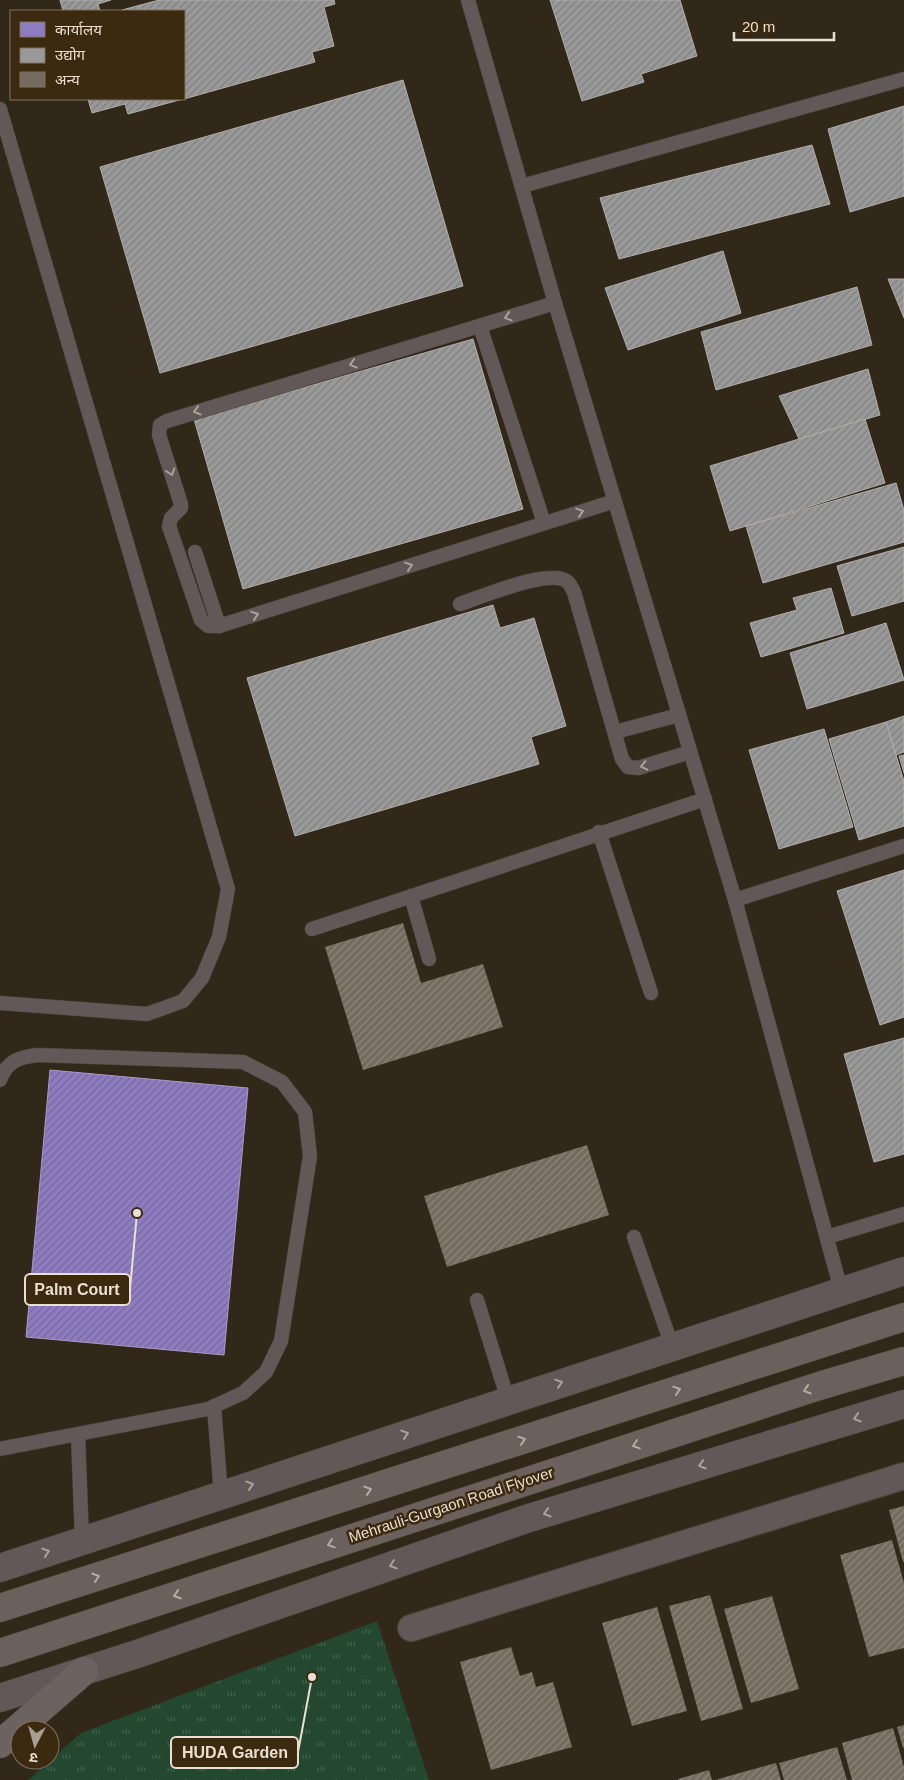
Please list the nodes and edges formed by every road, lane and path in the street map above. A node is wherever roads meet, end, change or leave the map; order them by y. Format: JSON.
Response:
{"nodes":[{"id":1,"x":468,"y":0,"type":"edge"},
{"id":2,"x":904,"y":79,"type":"edge"},
{"id":3,"x":0,"y":109,"type":"edge"},
{"id":4,"x":522,"y":186,"type":"junction"},
{"id":5,"x":555,"y":303,"type":"junction"},
{"id":6,"x":480,"y":326,"type":"junction"},
{"id":7,"x":615,"y":501,"type":"junction"},
{"id":8,"x":544,"y":523,"type":"junction"},
{"id":9,"x":195,"y":552,"type":"dead end"},
{"id":10,"x":460,"y":604,"type":"dead end"},
{"id":11,"x":219,"y":626,"type":"junction"},
{"id":12,"x":679,"y":715,"type":"junction"},
{"id":13,"x":615,"y":732,"type":"junction"},
{"id":14,"x":690,"y":752,"type":"junction"},
{"id":15,"x":704,"y":799,"type":"junction"},
{"id":16,"x":599,"y":832,"type":"junction"},
{"id":17,"x":904,"y":846,"type":"edge"},
{"id":18,"x":411,"y":896,"type":"junction"},
{"id":19,"x":735,"y":900,"type":"junction"},
{"id":20,"x":312,"y":929,"type":"dead end"},
{"id":21,"x":429,"y":959,"type":"dead end"},
{"id":22,"x":651,"y":993,"type":"dead end"},
{"id":23,"x":0,"y":1003,"type":"edge"},
{"id":24,"x":0,"y":1080,"type":"edge"},
{"id":25,"x":904,"y":1214,"type":"edge"},
{"id":26,"x":634,"y":1237,"type":"dead end"},
{"id":27,"x":827,"y":1237,"type":"junction"},
{"id":28,"x":904,"y":1271,"type":"edge"},
{"id":29,"x":841,"y":1290,"type":"junction"},
{"id":30,"x":477,"y":1300,"type":"dead end"},
{"id":31,"x":904,"y":1317,"type":"edge"},
{"id":32,"x":672,"y":1346,"type":"junction"},
{"id":33,"x":904,"y":1360,"type":"edge"},
{"id":34,"x":508,"y":1400,"type":"junction"},
{"id":35,"x":904,"y":1404,"type":"edge"},
{"id":36,"x":214,"y":1406,"type":"junction"},
{"id":37,"x":78,"y":1434,"type":"junction"},
{"id":38,"x":0,"y":1449,"type":"edge"},
{"id":39,"x":904,"y":1476,"type":"edge"},
{"id":40,"x":221,"y":1495,"type":"junction"},
{"id":41,"x":82,"y":1541,"type":"junction"},
{"id":42,"x":0,"y":1568,"type":"edge"},
{"id":43,"x":0,"y":1608,"type":"edge"},
{"id":44,"x":412,"y":1628,"type":"dead end"},
{"id":45,"x":0,"y":1653,"type":"edge"},
{"id":46,"x":84,"y":1671,"type":"junction"},
{"id":47,"x":0,"y":1698,"type":"edge"},
{"id":48,"x":0,"y":1744,"type":"edge"}],
"edges":[{"from":1,"to":4,"type":"lane"},
{"from":2,"to":4,"type":"lane"},
{"from":3,"to":23,"type":"lane"},
{"from":4,"to":5,"type":"lane"},
{"from":5,"to":6,"type":"lane","one_way":true},
{"from":5,"to":7,"type":"lane"},
{"from":6,"to":8,"type":"lane"},
{"from":6,"to":11,"type":"lane","one_way":true},
{"from":8,"to":7,"type":"lane","one_way":true},
{"from":7,"to":12,"type":"lane"},
{"from":11,"to":8,"type":"lane","one_way":true},
{"from":9,"to":11,"type":"lane"},
{"from":10,"to":13,"type":"lane"},
{"from":12,"to":13,"type":"lane"},
{"from":12,"to":14,"type":"lane"},
{"from":14,"to":13,"type":"lane","one_way":true},
{"from":14,"to":15,"type":"lane"},
{"from":15,"to":16,"type":"lane"},
{"from":15,"to":19,"type":"lane"},
{"from":16,"to":18,"type":"lane"},
{"from":16,"to":22,"type":"lane"},
{"from":17,"to":19,"type":"lane"},
{"from":18,"to":20,"type":"lane"},
{"from":18,"to":21,"type":"lane"},
{"from":19,"to":27,"type":"lane"},
{"from":24,"to":36,"type":"lane"},
{"from":25,"to":27,"type":"lane"},
{"from":26,"to":32,"type":"lane"},
{"from":27,"to":29,"type":"lane"},
{"from":28,"to":29,"type":"street"},
{"from":29,"to":32,"type":"street"},
{"from":30,"to":34,"type":"lane"},
{"from":43,"to":31,"type":"main road","one_way":true},
{"from":34,"to":32,"type":"street","one_way":true},
{"from":33,"to":45,"type":"main road","name":"Mehrauli-Gurgaon Road Flyover","one_way":true},
{"from":40,"to":34,"type":"street","one_way":true},
{"from":35,"to":46,"type":"street","one_way":true},
{"from":36,"to":37,"type":"lane"},
{"from":36,"to":40,"type":"lane"},
{"from":37,"to":38,"type":"lane"},
{"from":37,"to":41,"type":"lane"},
{"from":39,"to":44,"type":"street"},
{"from":40,"to":41,"type":"street"},
{"from":42,"to":41,"type":"street","one_way":true},
{"from":46,"to":47,"type":"street"},
{"from":46,"to":48,"type":"main road"}]}
